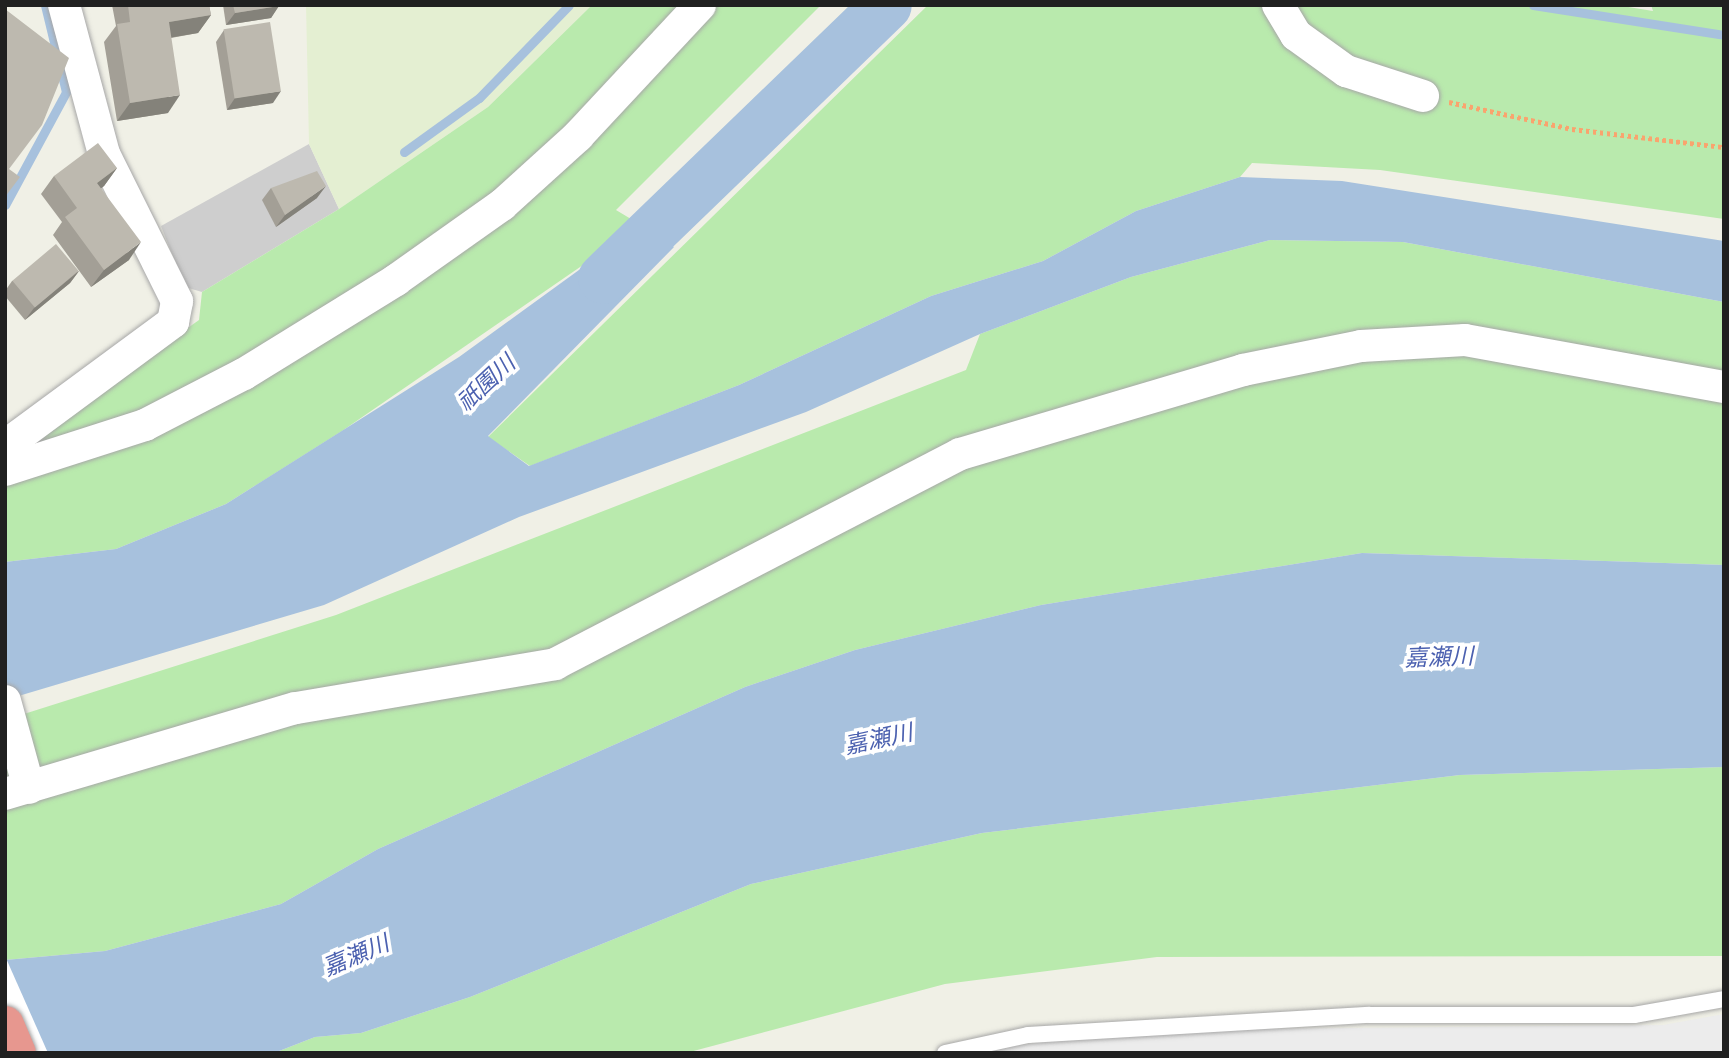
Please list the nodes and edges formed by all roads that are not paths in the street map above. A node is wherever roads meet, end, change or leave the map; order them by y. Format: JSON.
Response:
{"nodes":[{"id":1,"x":64,"y":5,"type":"edge"},
{"id":2,"x":700,"y":5,"type":"edge"},
{"id":3,"x":1278,"y":5,"type":"edge"},
{"id":4,"x":1423,"y":96,"type":"road end"},
{"id":5,"x":1724,"y":387,"type":"edge"},
{"id":6,"x":5,"y":446,"type":"edge"},
{"id":7,"x":5,"y":470,"type":"edge"},
{"id":8,"x":5,"y":701,"type":"edge"},
{"id":9,"x":17,"y":791,"type":"edge"},
{"id":10,"x":1724,"y":999,"type":"edge"},
{"id":11,"x":5,"y":1025,"type":"edge"},
{"id":12,"x":18,"y":1053,"type":"edge"},
{"id":13,"x":945,"y":1053,"type":"edge"}],
"edges":[{"from":1,"to":6,"type":"street"},
{"from":2,"to":7,"type":"street"},
{"from":3,"to":4,"type":"street"},
{"from":5,"to":9,"type":"street"},
{"from":8,"to":9,"type":"street"},
{"from":10,"to":13,"type":"lane"},
{"from":11,"to":12,"type":"highway"}]}
